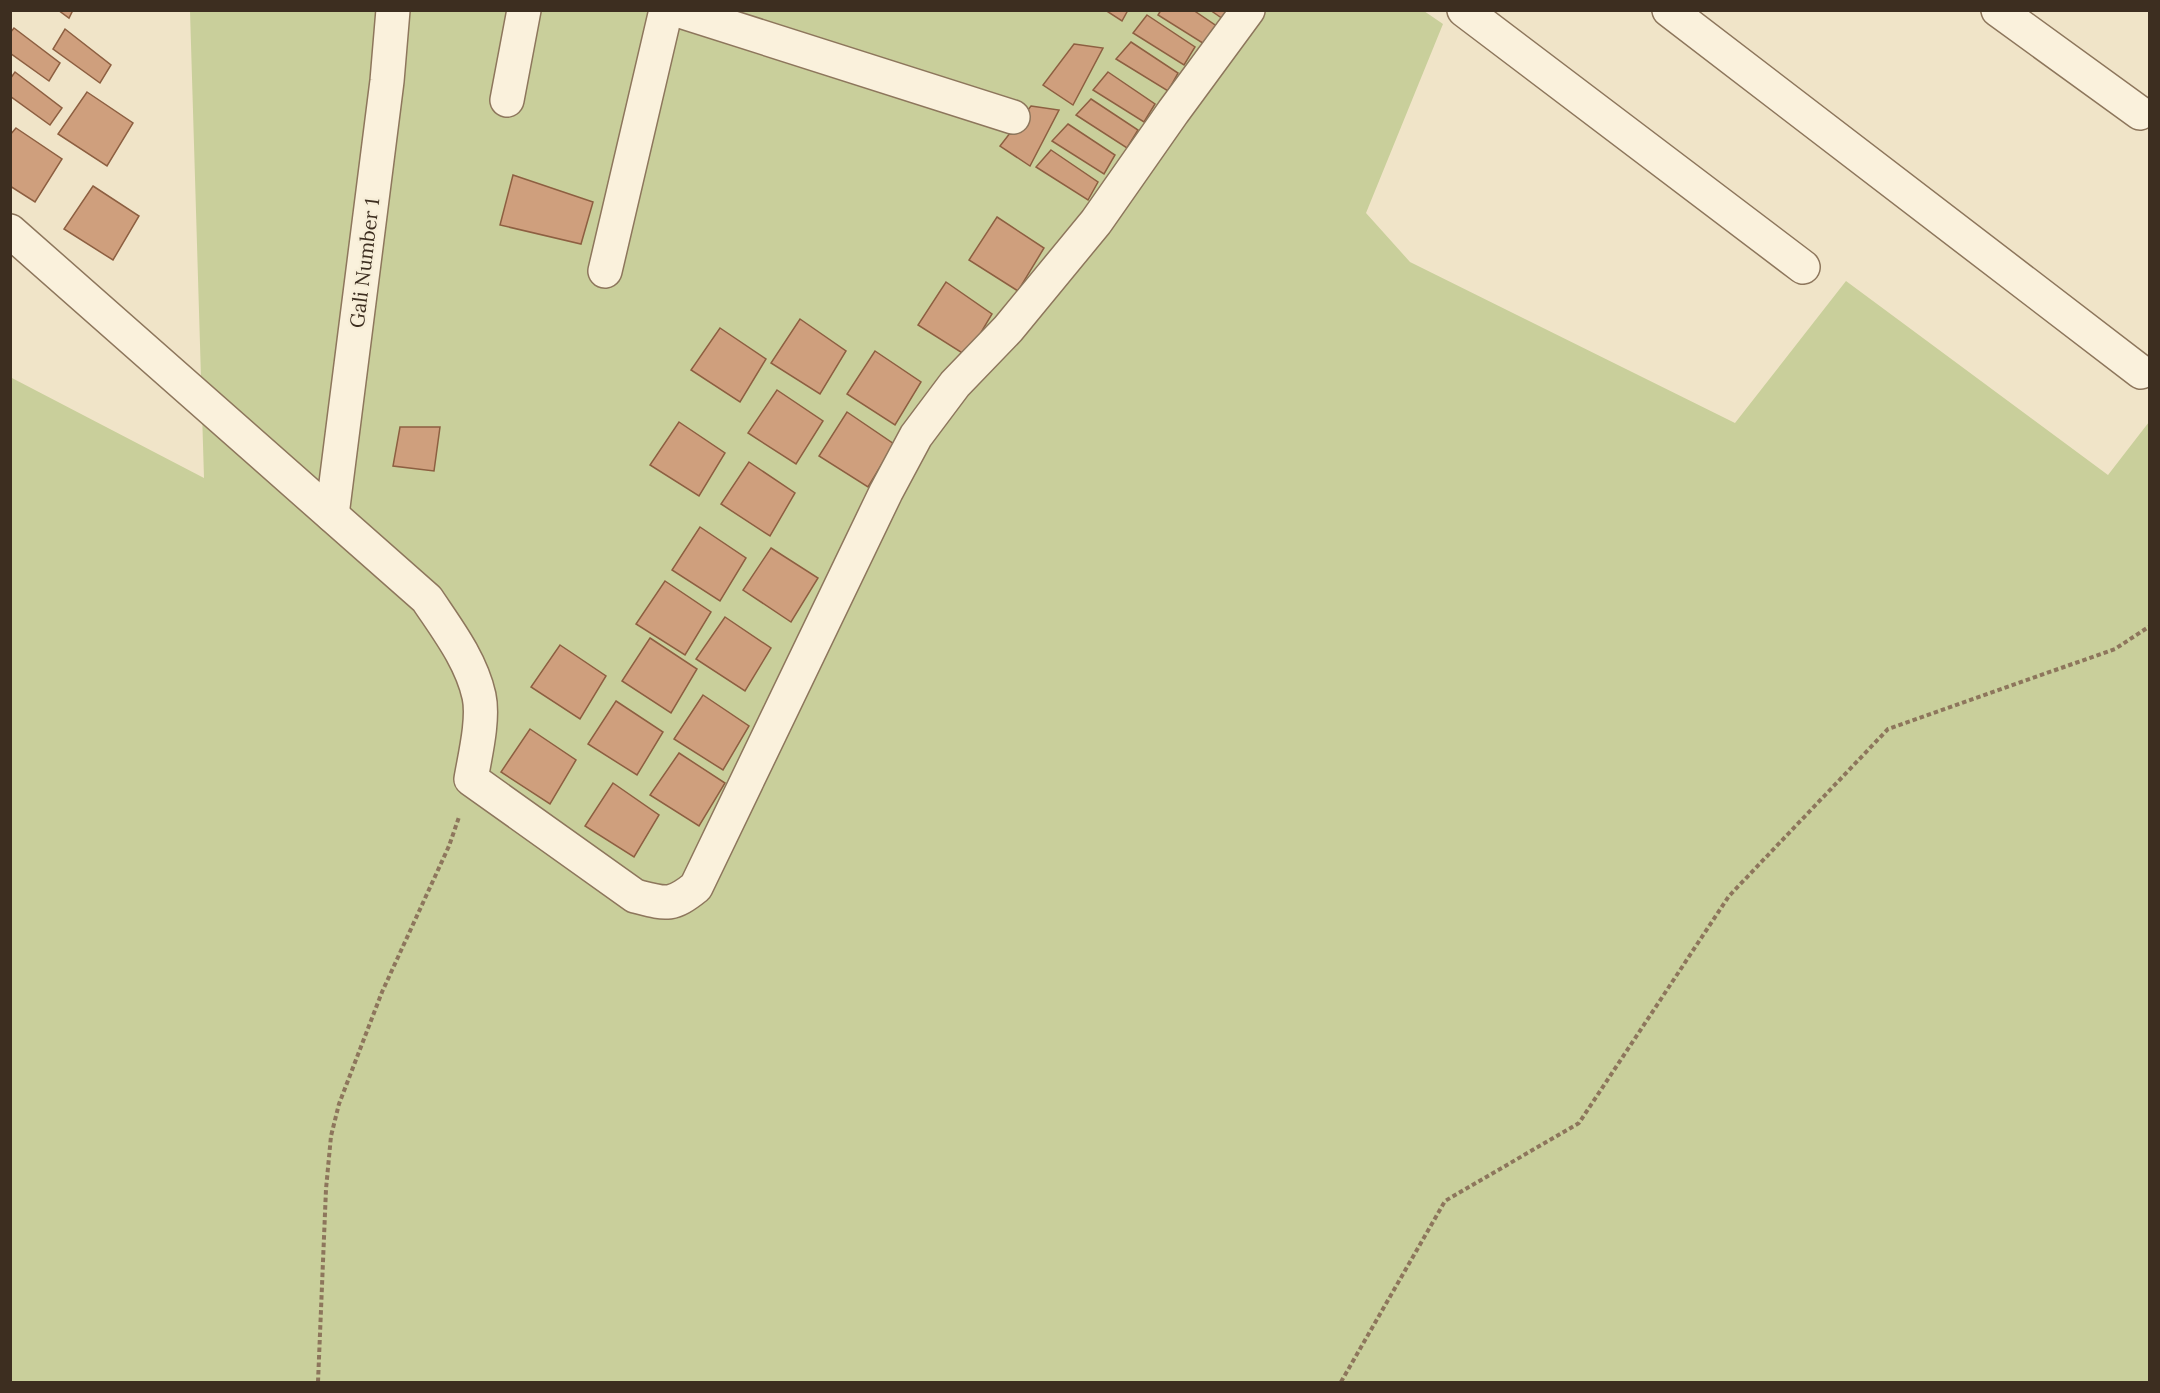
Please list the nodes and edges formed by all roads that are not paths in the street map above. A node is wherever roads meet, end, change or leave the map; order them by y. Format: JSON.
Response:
{"nodes":[{"id":1,"x":393,"y":10,"type":"edge"},
{"id":2,"x":524,"y":10,"type":"edge"},
{"id":3,"x":666,"y":10,"type":"edge"},
{"id":4,"x":677,"y":10,"type":"edge"},
{"id":5,"x":1248,"y":10,"type":"edge"},
{"id":6,"x":1464,"y":10,"type":"edge"},
{"id":7,"x":1669,"y":10,"type":"edge"},
{"id":8,"x":1998,"y":10,"type":"edge"},
{"id":9,"x":507,"y":100,"type":"dead end"},
{"id":10,"x":2140,"y":113,"type":"dead end"},
{"id":11,"x":1013,"y":117,"type":"dead end"},
{"id":12,"x":10,"y":231,"type":"edge"},
{"id":13,"x":1803,"y":267,"type":"dead end"},
{"id":14,"x":605,"y":271,"type":"dead end"},
{"id":15,"x":2141,"y":372,"type":"dead end"},
{"id":16,"x":332,"y":515,"type":"junction"}],
"edges":[{"from":1,"to":16,"type":"street","name":"Gali Number 1"},
{"from":2,"to":9,"type":"street"},
{"from":3,"to":14,"type":"street"},
{"from":4,"to":11,"type":"street"},
{"from":5,"to":16,"type":"street"},
{"from":6,"to":13,"type":"street"},
{"from":7,"to":15,"type":"street"},
{"from":8,"to":10,"type":"street"},
{"from":12,"to":16,"type":"street"}]}
